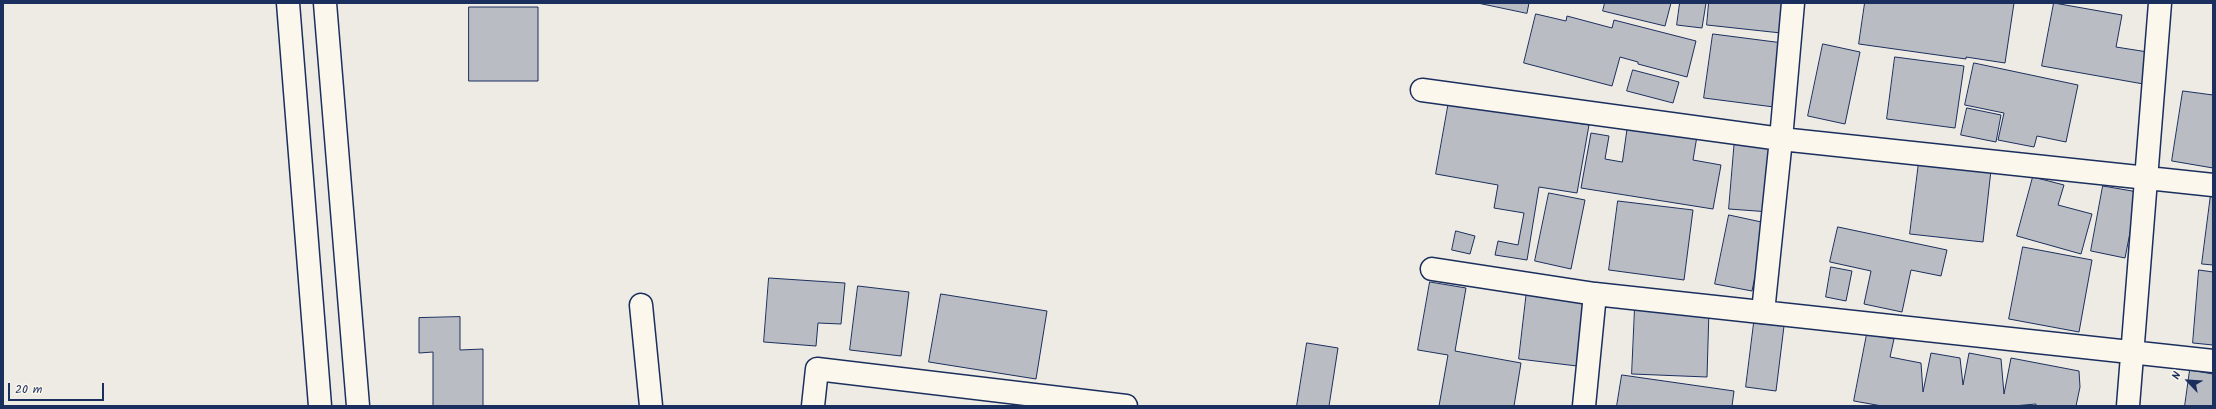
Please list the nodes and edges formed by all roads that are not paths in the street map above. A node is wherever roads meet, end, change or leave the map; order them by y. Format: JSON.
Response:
{"nodes":[{"id":1,"x":288,"y":3,"type":"edge"},
{"id":2,"x":325,"y":3,"type":"edge"},
{"id":3,"x":1793,"y":3,"type":"edge"},
{"id":4,"x":2160,"y":3,"type":"edge"},
{"id":5,"x":1422,"y":90,"type":"dead end"},
{"id":6,"x":1781,"y":140,"type":"junction"},
{"id":7,"x":2146,"y":176,"type":"junction"},
{"id":8,"x":2213,"y":185,"type":"edge"},
{"id":9,"x":1432,"y":269,"type":"dead end"},
{"id":10,"x":1595,"y":294,"type":"junction"},
{"id":11,"x":640,"y":305,"type":"dead end"},
{"id":12,"x":1763,"y":312,"type":"junction"},
{"id":13,"x":2132,"y":353,"type":"junction"},
{"id":14,"x":2213,"y":361,"type":"edge"},
{"id":15,"x":320,"y":406,"type":"edge"},
{"id":16,"x":358,"y":406,"type":"edge"},
{"id":17,"x":651,"y":406,"type":"edge"},
{"id":18,"x":813,"y":406,"type":"edge"},
{"id":19,"x":1126,"y":406,"type":"edge"},
{"id":20,"x":1584,"y":406,"type":"edge"},
{"id":21,"x":2128,"y":406,"type":"edge"}],
"edges":[{"from":1,"to":15,"type":"street"},
{"from":2,"to":16,"type":"street"},
{"from":3,"to":6,"type":"street"},
{"from":4,"to":7,"type":"street"},
{"from":5,"to":6,"type":"street"},
{"from":6,"to":7,"type":"street"},
{"from":6,"to":12,"type":"street"},
{"from":7,"to":8,"type":"street"},
{"from":7,"to":13,"type":"street"},
{"from":9,"to":10,"type":"street"},
{"from":10,"to":12,"type":"street"},
{"from":10,"to":20,"type":"street"},
{"from":11,"to":17,"type":"street"},
{"from":12,"to":13,"type":"street"},
{"from":13,"to":14,"type":"street"},
{"from":13,"to":21,"type":"street"},
{"from":18,"to":19,"type":"street"}]}
